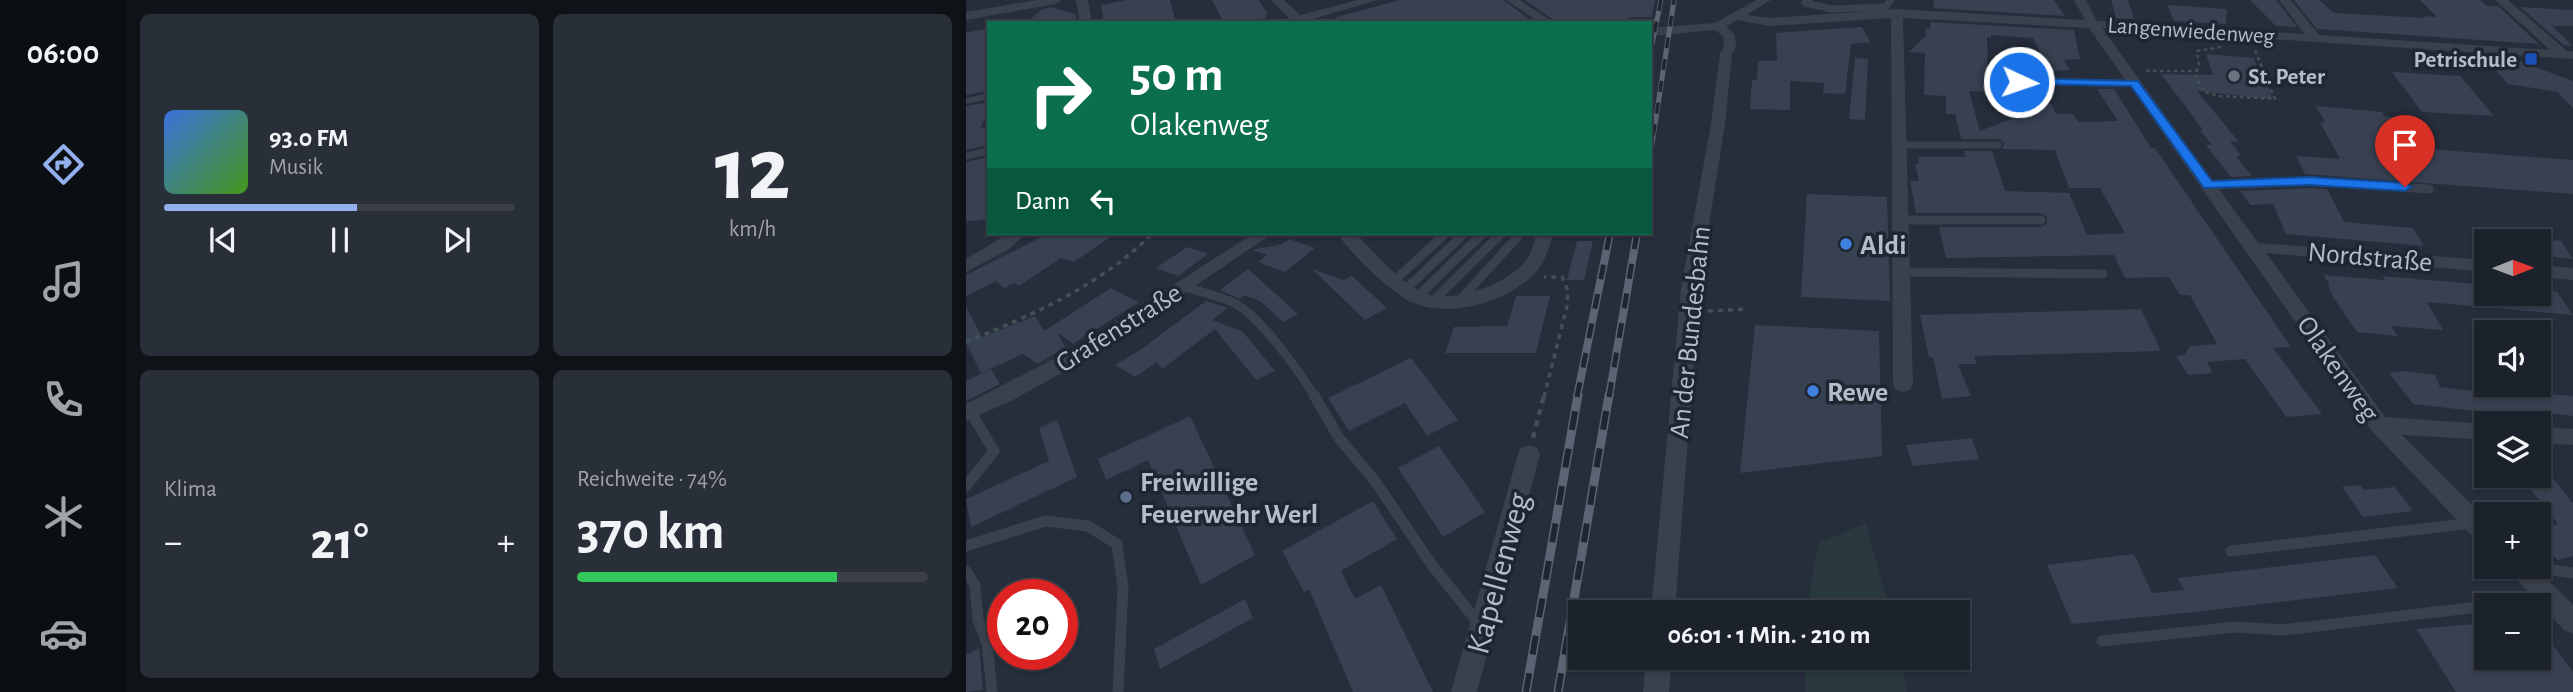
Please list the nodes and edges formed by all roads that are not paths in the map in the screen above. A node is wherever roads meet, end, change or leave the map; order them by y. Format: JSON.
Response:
{"nodes":[{"id":1,"x":1056,"y":0,"type":"edge"},
{"id":2,"x":1082,"y":0,"type":"edge"},
{"id":3,"x":1277,"y":0,"type":"edge"},
{"id":4,"x":1372,"y":0,"type":"edge"},
{"id":5,"x":1512,"y":0,"type":"edge"},
{"id":6,"x":1809,"y":0,"type":"edge"},
{"id":7,"x":1858,"y":0,"type":"edge"},
{"id":8,"x":2080,"y":0,"type":"edge"},
{"id":9,"x":2286,"y":0,"type":"edge"},
{"id":10,"x":2501,"y":0,"type":"edge"},
{"id":11,"x":1761,"y":3,"type":"edge"},
{"id":12,"x":1888,"y":8,"type":"edge"},
{"id":13,"x":966,"y":16,"type":"edge"},
{"id":14,"x":1738,"y":18,"type":"junction"},
{"id":15,"x":1809,"y":19,"type":"junction"},
{"id":16,"x":1086,"y":21,"type":"edge"},
{"id":17,"x":1299,"y":21,"type":"edge"},
{"id":18,"x":1546,"y":21,"type":"edge"},
{"id":19,"x":1770,"y":22,"type":"junction"},
{"id":20,"x":2093,"y":24,"type":"junction"},
{"id":21,"x":1718,"y":26,"type":"junction"},
{"id":22,"x":1652,"y":32,"type":"edge"},
{"id":23,"x":2315,"y":38,"type":"junction"},
{"id":24,"x":1728,"y":50,"type":"junction"},
{"id":25,"x":2569,"y":55,"type":"edge"},
{"id":26,"x":2131,"y":78,"type":"junction"},
{"id":27,"x":2019,"y":82,"type":"dead end"},
{"id":28,"x":987,"y":97,"type":"edge"},
{"id":29,"x":966,"y":102,"type":"edge"},
{"id":30,"x":1900,"y":145,"type":"junction"},
{"id":31,"x":1998,"y":145,"type":"dead end"},
{"id":32,"x":987,"y":151,"type":"edge"},
{"id":33,"x":966,"y":156,"type":"edge"},
{"id":34,"x":2208,"y":185,"type":"junction"},
{"id":35,"x":2429,"y":189,"type":"dead end"},
{"id":36,"x":1902,"y":220,"type":"junction"},
{"id":37,"x":2041,"y":220,"type":"dead end"},
{"id":38,"x":1016,"y":235,"type":"edge"},
{"id":39,"x":1262,"y":235,"type":"edge"},
{"id":40,"x":1347,"y":235,"type":"edge"},
{"id":41,"x":1445,"y":235,"type":"edge"},
{"id":42,"x":1463,"y":235,"type":"edge"},
{"id":43,"x":1481,"y":235,"type":"edge"},
{"id":44,"x":1499,"y":235,"type":"edge"},
{"id":45,"x":1520,"y":235,"type":"edge"},
{"id":46,"x":1544,"y":235,"type":"edge"},
{"id":47,"x":2254,"y":248,"type":"junction"},
{"id":48,"x":966,"y":265,"type":"edge"},
{"id":49,"x":2474,"y":265,"type":"edge"},
{"id":50,"x":1903,"y":272,"type":"junction"},
{"id":51,"x":2552,"y":272,"type":"edge"},
{"id":52,"x":2103,"y":274,"type":"dead end"},
{"id":53,"x":2573,"y":274,"type":"edge"},
{"id":54,"x":1183,"y":286,"type":"junction"},
{"id":55,"x":1413,"y":292,"type":"junction"},
{"id":56,"x":1460,"y":300,"type":"junction"},
{"id":57,"x":1903,"y":385,"type":"dead end"},
{"id":58,"x":968,"y":412,"type":"edge"},
{"id":59,"x":2379,"y":425,"type":"junction"},
{"id":60,"x":2474,"y":431,"type":"edge"},
{"id":61,"x":2551,"y":436,"type":"edge"},
{"id":62,"x":2573,"y":437,"type":"edge"},
{"id":63,"x":1530,"y":454,"type":"road end"},
{"id":64,"x":966,"y":486,"type":"edge"},
{"id":65,"x":2474,"y":524,"type":"edge"},
{"id":66,"x":2474,"y":531,"type":"edge"},
{"id":67,"x":966,"y":546,"type":"edge"},
{"id":68,"x":2231,"y":551,"type":"dead end"},
{"id":69,"x":2551,"y":570,"type":"edge"},
{"id":70,"x":966,"y":571,"type":"edge"},
{"id":71,"x":2573,"y":573,"type":"edge"},
{"id":72,"x":2531,"y":579,"type":"edge"},
{"id":73,"x":2546,"y":593,"type":"edge"},
{"id":74,"x":2551,"y":598,"type":"edge"},
{"id":75,"x":1664,"y":600,"type":"edge"},
{"id":76,"x":2474,"y":608,"type":"edge"},
{"id":77,"x":2573,"y":622,"type":"edge"},
{"id":78,"x":1482,"y":628,"type":"junction"},
{"id":79,"x":2102,"y":641,"type":"dead end"},
{"id":80,"x":1658,"y":670,"type":"edge"},
{"id":81,"x":992,"y":692,"type":"edge"},
{"id":82,"x":1118,"y":692,"type":"edge"},
{"id":83,"x":1464,"y":692,"type":"edge"},
{"id":84,"x":1656,"y":692,"type":"edge"}],
"edges":[{"from":1,"to":13,"type":"street"},
{"from":2,"to":16,"type":"street"},
{"from":3,"to":17,"type":"street"},
{"from":4,"to":17,"type":"street"},
{"from":5,"to":18,"type":"street"},
{"from":6,"to":12,"type":"lane"},
{"from":7,"to":12,"type":"lane"},
{"from":8,"to":20,"type":"street","name":"Olakenweg"},
{"from":9,"to":23,"type":"street"},
{"from":10,"to":25,"type":"street"},
{"from":11,"to":14,"type":"street"},
{"from":11,"to":15,"type":"street","name":"Langenwiedenweg"},
{"from":12,"to":15,"type":"street","name":"Langenwiedenweg"},
{"from":12,"to":20,"type":"street","name":"Langenwiedenweg"},
{"from":12,"to":30,"type":"street"},
{"from":14,"to":19,"type":"street","name":"Langenwiedenweg"},
{"from":14,"to":21,"type":"street","name":"Langenwiedenweg"},
{"from":15,"to":19,"type":"street","name":"Langenwiedenweg"},
{"from":19,"to":24,"type":"street"},
{"from":20,"to":23,"type":"street","name":"Langenwiedenweg"},
{"from":20,"to":26,"type":"street","name":"Olakenweg"},
{"from":21,"to":22,"type":"street","name":"Langenwiedenweg"},
{"from":21,"to":24,"type":"street","name":"An der Bundesbahn"},
{"from":23,"to":25,"type":"street","name":"Langenwiedenweg"},
{"from":24,"to":75,"type":"street","name":"An der Bundesbahn"},
{"from":26,"to":27,"type":"lane"},
{"from":26,"to":34,"type":"street","name":"Olakenweg"},
{"from":28,"to":29,"type":"street"},
{"from":30,"to":31,"type":"lane"},
{"from":30,"to":36,"type":"street"},
{"from":32,"to":33,"type":"lane"},
{"from":34,"to":35,"type":"lane"},
{"from":34,"to":47,"type":"street","name":"Olakenweg"},
{"from":36,"to":37,"type":"lane"},
{"from":36,"to":50,"type":"street"},
{"from":38,"to":48,"type":"street"},
{"from":39,"to":54,"type":"street","name":"Grafenstraße"},
{"from":40,"to":55,"type":"street"},
{"from":41,"to":55,"type":"lane"},
{"from":42,"to":55,"type":"lane"},
{"from":43,"to":55,"type":"lane"},
{"from":44,"to":55,"type":"lane"},
{"from":45,"to":56,"type":"lane"},
{"from":46,"to":56,"type":"street"},
{"from":47,"to":49,"type":"street","name":"Nordstraße"},
{"from":47,"to":59,"type":"street","name":"Olakenweg"},
{"from":50,"to":52,"type":"lane"},
{"from":50,"to":57,"type":"street"},
{"from":51,"to":53,"type":"street"},
{"from":54,"to":58,"type":"street","name":"Grafenstraße"},
{"from":54,"to":78,"type":"lane"},
{"from":55,"to":56,"type":"street"},
{"from":58,"to":64,"type":"lane"},
{"from":59,"to":60,"type":"street"},
{"from":59,"to":65,"type":"street","name":"Olakenweg"},
{"from":61,"to":62,"type":"street"},
{"from":63,"to":78,"type":"street","name":"Kapellenweg"},
{"from":66,"to":68,"type":"lane"},
{"from":67,"to":82,"type":"lane"},
{"from":69,"to":71,"type":"lane"},
{"from":70,"to":81,"type":"lane"},
{"from":72,"to":73,"type":"street"},
{"from":74,"to":77,"type":"street"},
{"from":76,"to":79,"type":"lane"},
{"from":78,"to":83,"type":"street","name":"Kapellenweg"},
{"from":80,"to":84,"type":"street"}]}
